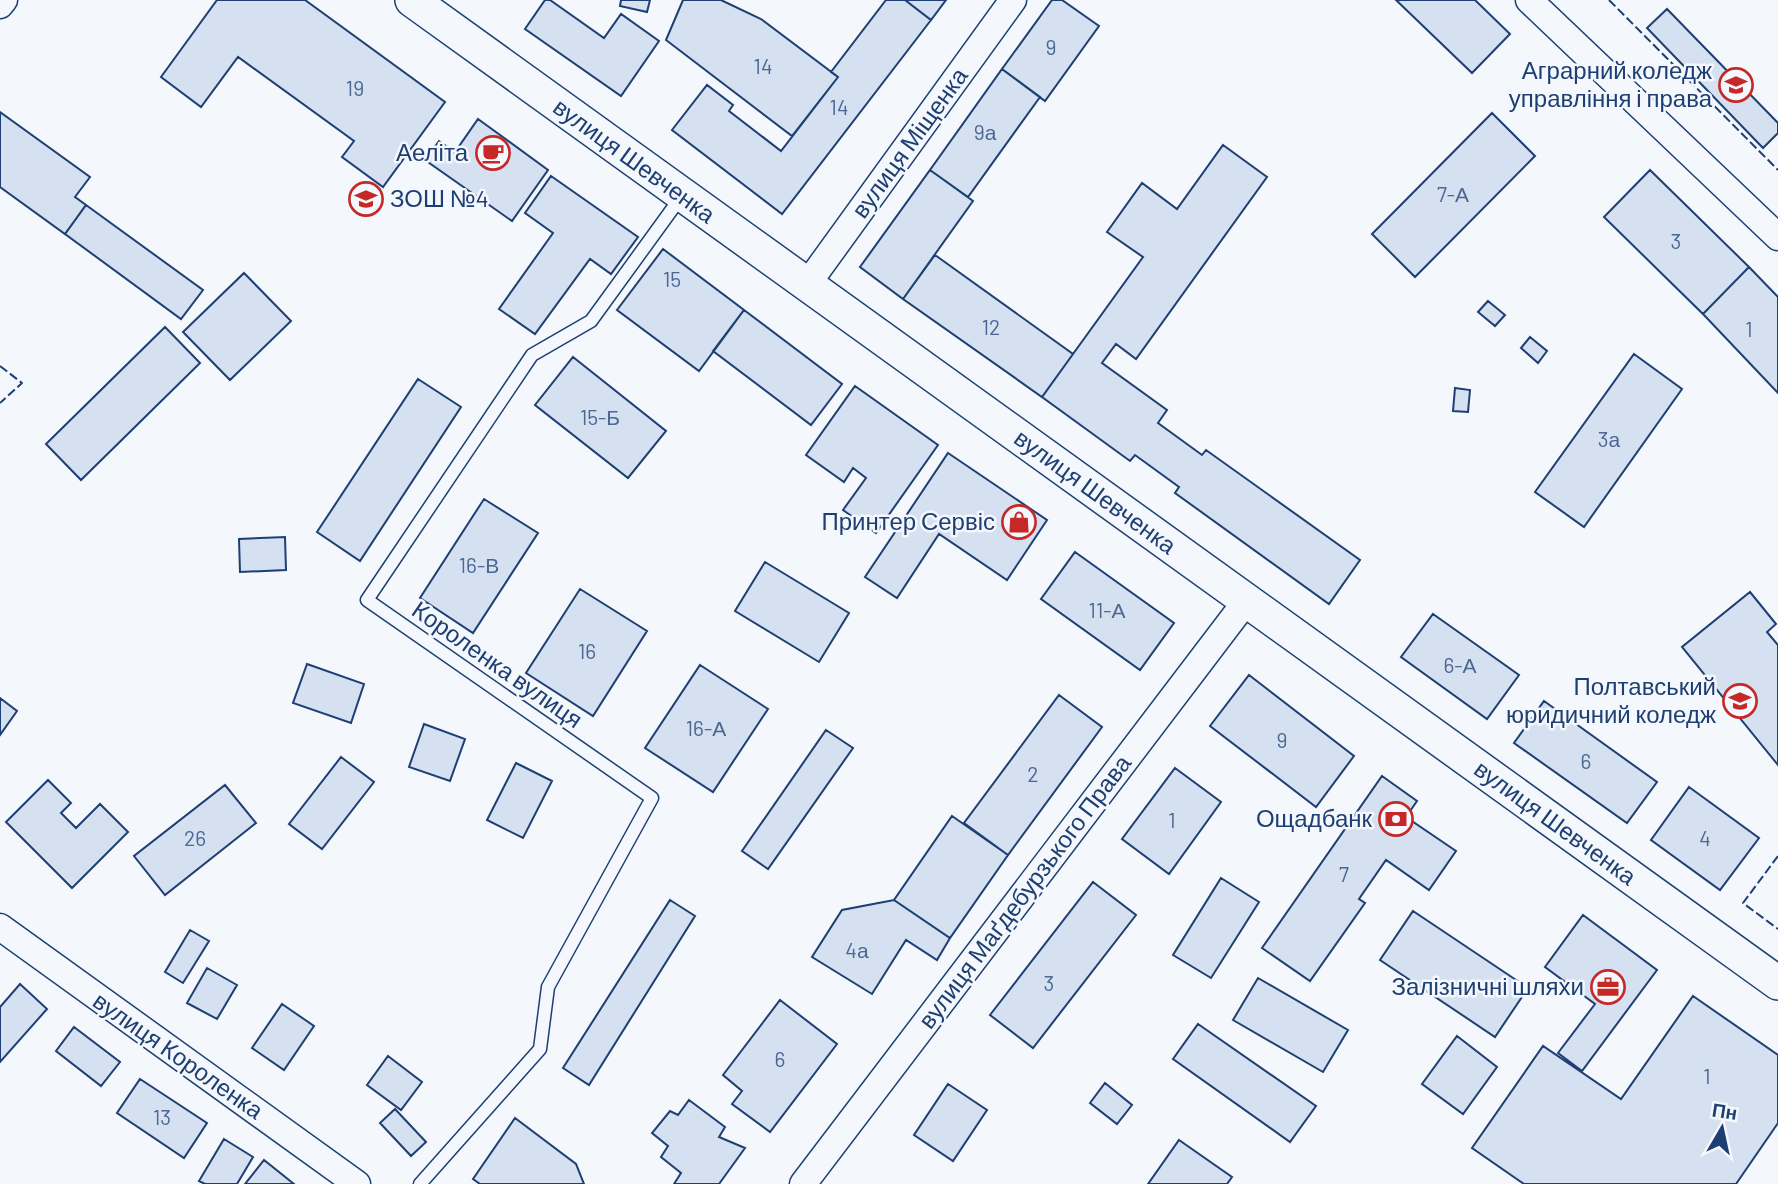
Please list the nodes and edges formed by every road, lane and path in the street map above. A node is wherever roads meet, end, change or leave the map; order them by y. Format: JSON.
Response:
{"nodes":[{"id":1,"x":4,"y":0,"type":"edge"},
{"id":2,"x":412,"y":0,"type":"edge"},
{"id":3,"x":1013,"y":0,"type":"edge"},
{"id":4,"x":1529,"y":0,"type":"edge"},
{"id":5,"x":0,"y":5,"type":"edge"},
{"id":6,"x":681,"y":196,"type":"junction"},
{"id":7,"x":1778,"y":237,"type":"edge"},
{"id":8,"x":806,"y":286,"type":"junction"},
{"id":9,"x":1247,"y":600,"type":"junction"},
{"id":10,"x":0,"y":927,"type":"edge"},
{"id":11,"x":1778,"y":983,"type":"edge"},
{"id":12,"x":357,"y":1184,"type":"edge"},
{"id":13,"x":420,"y":1184,"type":"edge"},
{"id":14,"x":803,"y":1184,"type":"edge"}],
"edges":[{"from":1,"to":5,"type":"street"},
{"from":2,"to":6,"type":"street","name":"вулиця Шевченка"},
{"from":3,"to":8,"type":"street","name":"вулиця Міщенка"},
{"from":4,"to":7,"type":"street"},
{"from":6,"to":8,"type":"street","name":"вулиця Шевченка"},
{"from":6,"to":13,"type":"lane","name":"Короленка вулиця"},
{"from":8,"to":9,"type":"street","name":"вулиця Шевченка"},
{"from":9,"to":11,"type":"street","name":"вулиця Шевченка"},
{"from":9,"to":14,"type":"street","name":"вулиця Маґдебурзького Права"},
{"from":10,"to":12,"type":"street","name":"вулиця Короленка"}]}
